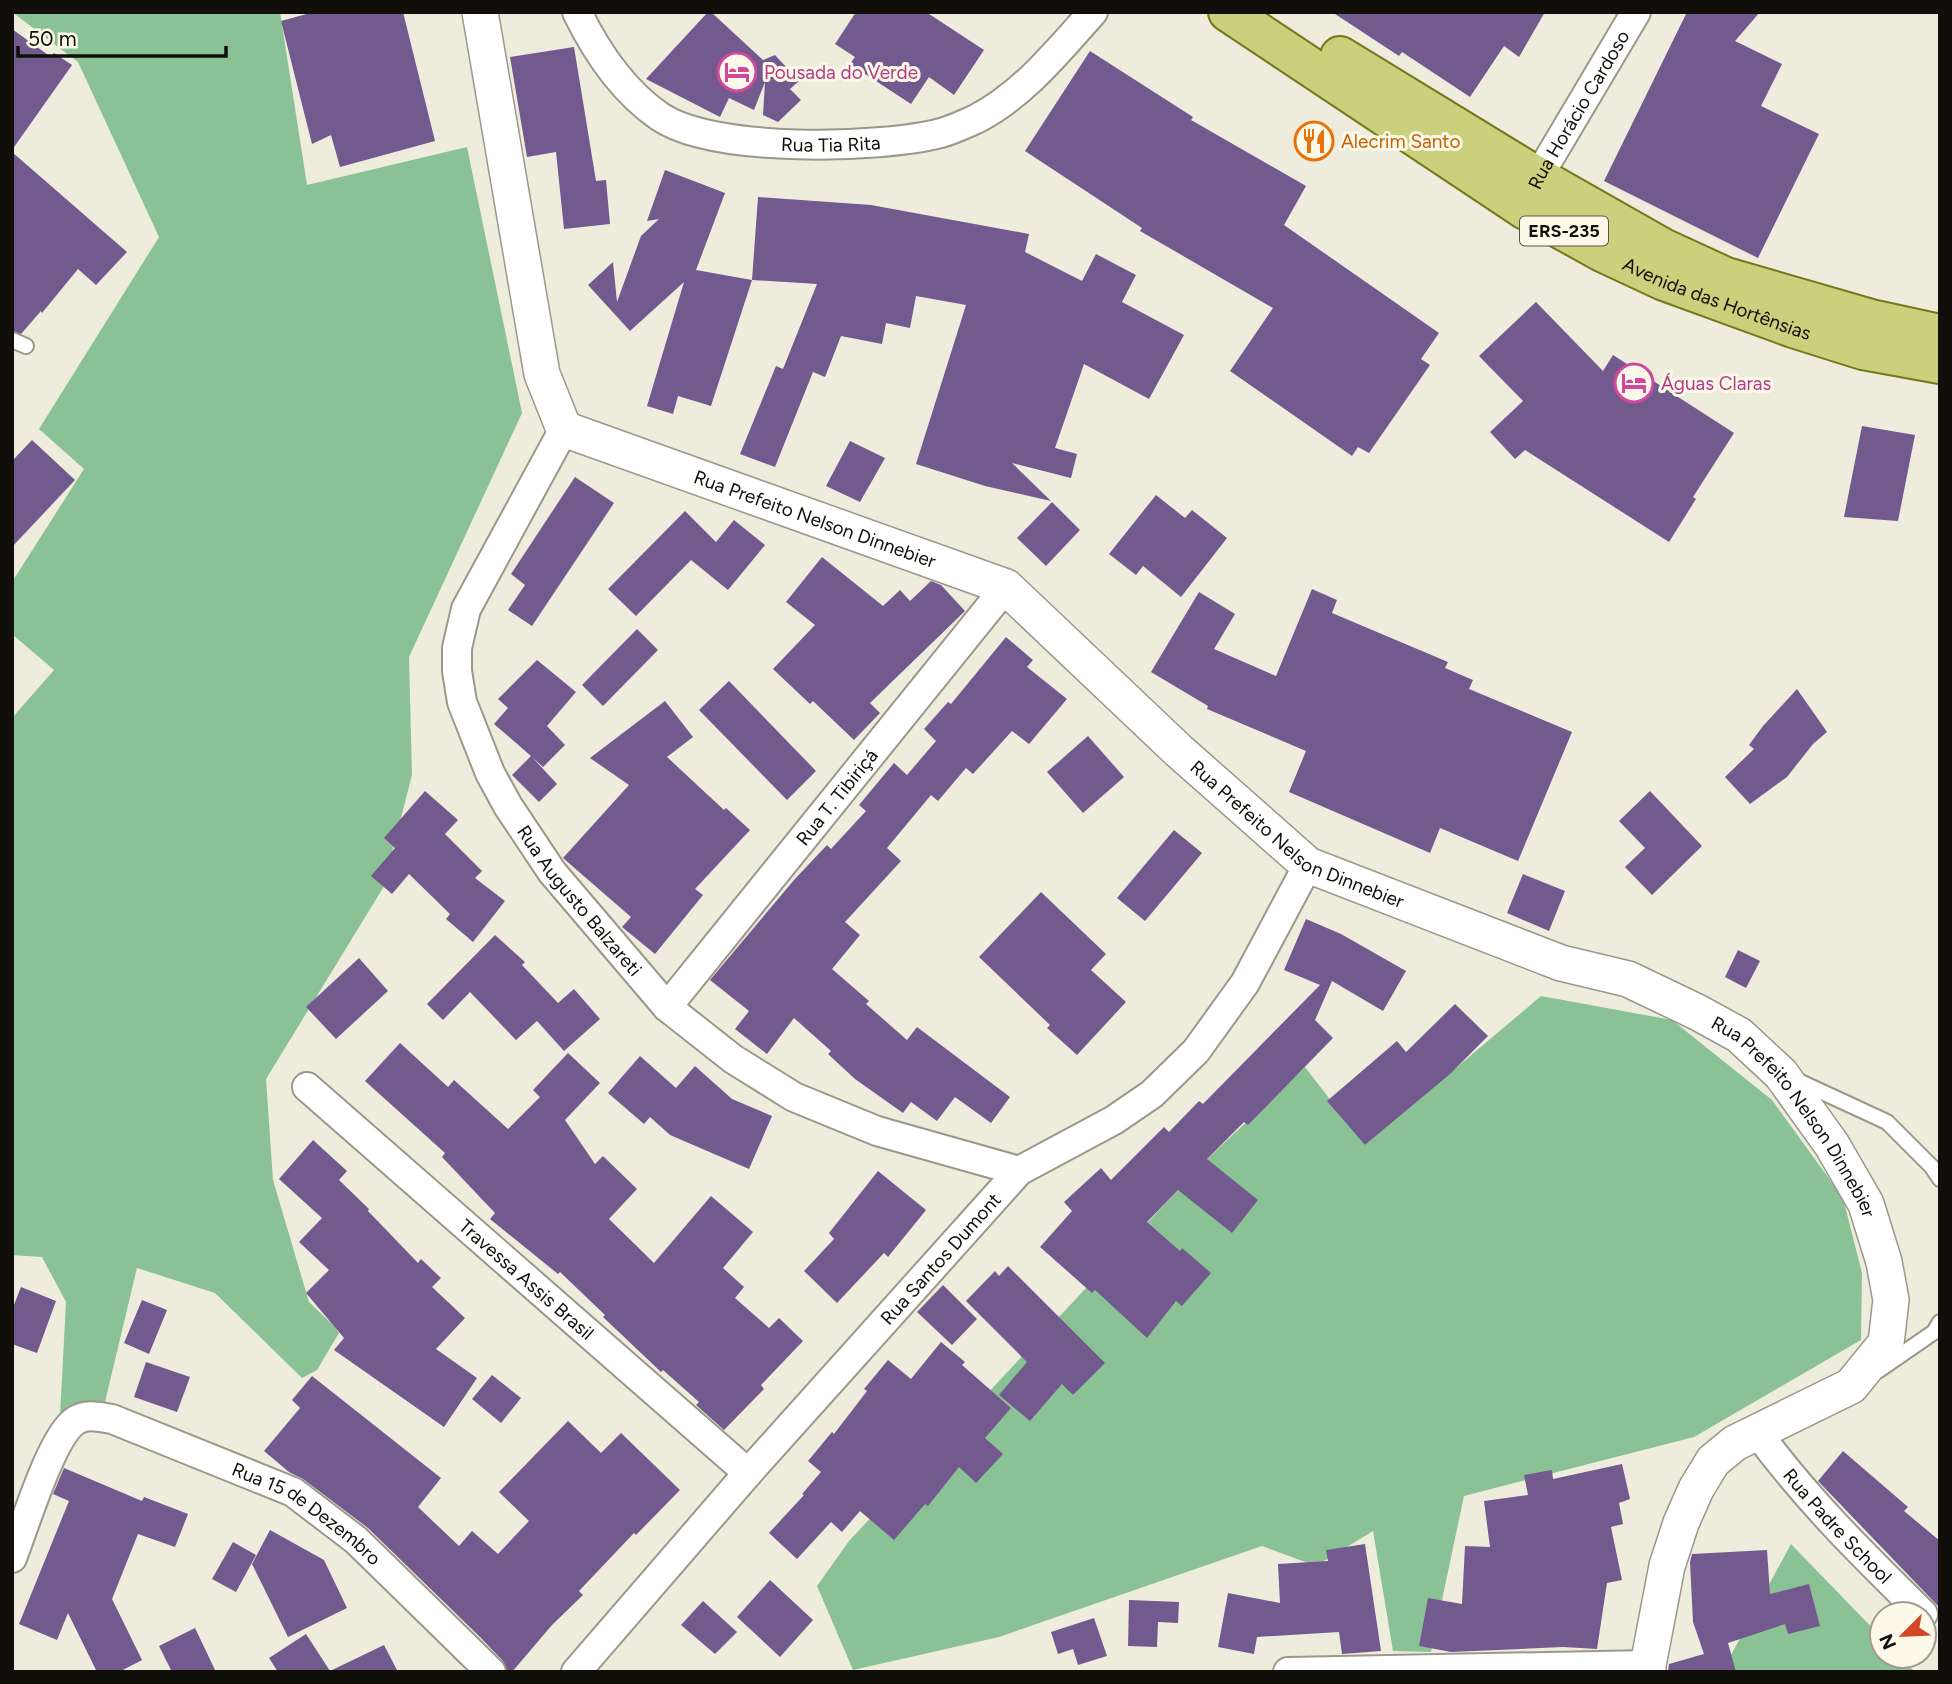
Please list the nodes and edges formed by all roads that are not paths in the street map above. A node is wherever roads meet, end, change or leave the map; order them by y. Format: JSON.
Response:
{"nodes":[{"id":1,"x":480,"y":12,"type":"edge"},
{"id":2,"x":576,"y":12,"type":"edge"},
{"id":3,"x":1093,"y":12,"type":"edge"},
{"id":4,"x":1228,"y":12,"type":"edge"},
{"id":5,"x":1275,"y":12,"type":"edge"},
{"id":6,"x":1636,"y":12,"type":"edge"},
{"id":7,"x":1531,"y":193,"type":"junction"},
{"id":8,"x":1940,"y":334,"type":"edge"},
{"id":9,"x":1940,"y":364,"type":"edge"},
{"id":10,"x":564,"y":429,"type":"junction"},
{"id":11,"x":1006,"y":587,"type":"junction"},
{"id":12,"x":1308,"y":865,"type":"junction"},
{"id":13,"x":667,"y":1007,"type":"junction"},
{"id":14,"x":1781,"y":1074,"type":"junction"},
{"id":15,"x":307,"y":1087,"type":"dead end"},
{"id":16,"x":1019,"y":1171,"type":"junction"},
{"id":17,"x":1940,"y":1179,"type":"edge"},
{"id":18,"x":1940,"y":1322,"type":"edge"},
{"id":19,"x":1851,"y":1386,"type":"junction"},
{"id":20,"x":1757,"y":1432,"type":"junction"},
{"id":21,"x":748,"y":1473,"type":"junction"},
{"id":22,"x":12,"y":1558,"type":"edge"},
{"id":23,"x":1910,"y":1600,"type":"edge"},
{"id":24,"x":1648,"y":1668,"type":"edge"},
{"id":25,"x":491,"y":1672,"type":"edge"},
{"id":26,"x":576,"y":1672,"type":"edge"},
{"id":27,"x":1288,"y":1672,"type":"edge"}],
"edges":[{"from":1,"to":10,"type":"street"},
{"from":2,"to":3,"type":"street","name":"Rua Tia Rita"},
{"from":4,"to":7,"type":"main road","name":"Avenida das Hortênsias","number":"ERS-235"},
{"from":5,"to":7,"type":"main road","name":"Avenida das Hortênsias","number":"ERS-235"},
{"from":6,"to":7,"type":"street","name":"Rua Horácio Cardoso"},
{"from":7,"to":8,"type":"main road","name":"Avenida das Hortênsias","number":"ERS-235"},
{"from":7,"to":9,"type":"main road","name":"Avenida das Hortênsias","number":"ERS-235"},
{"from":10,"to":11,"type":"street","name":"Rua Prefeito Nelson Dinnebier"},
{"from":10,"to":13,"type":"street","name":"Rua Augusto Balzareti"},
{"from":11,"to":12,"type":"street","name":"Rua Prefeito Nelson Dinnebier"},
{"from":11,"to":13,"type":"street","name":"Rua T. Tibiriçá"},
{"from":12,"to":14,"type":"street","name":"Rua Prefeito Nelson Dinnebier"},
{"from":12,"to":16,"type":"street","name":"Rua Santos Dumont"},
{"from":13,"to":16,"type":"street","name":"Rua Augusto Balzareti"},
{"from":14,"to":17,"type":"lane"},
{"from":14,"to":19,"type":"street","name":"Rua Prefeito Nelson Dinnebier"},
{"from":15,"to":21,"type":"street","name":"Travessa Assis Brasil"},
{"from":16,"to":21,"type":"street","name":"Rua Santos Dumont"},
{"from":18,"to":19,"type":"lane"},
{"from":19,"to":20,"type":"street","name":"Rua Prefeito Nelson Dinnebier"},
{"from":20,"to":23,"type":"street","name":"Rua Padre School"},
{"from":20,"to":24,"type":"street","name":"Rua Prefeito Nelson Dinnebier"},
{"from":21,"to":26,"type":"street","name":"Rua Santos Dumont"},
{"from":22,"to":25,"type":"street","name":"Rua 15 de Dezembro"},
{"from":24,"to":27,"type":"street"}]}
